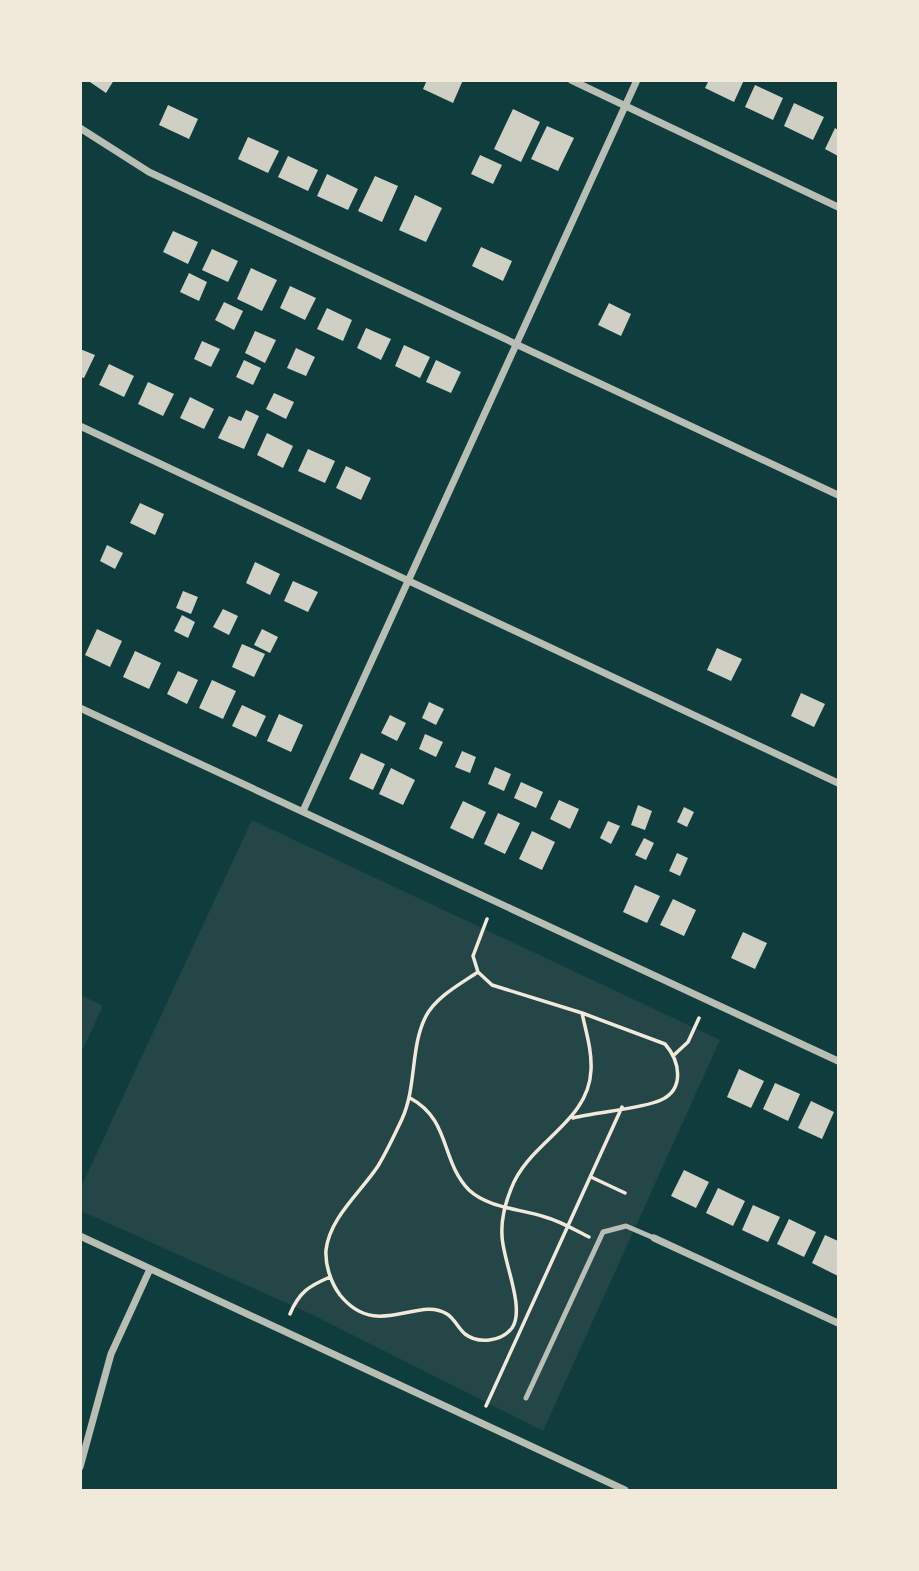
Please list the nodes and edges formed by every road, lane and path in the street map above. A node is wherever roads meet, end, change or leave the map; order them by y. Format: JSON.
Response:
{"nodes":[{"id":1,"x":571,"y":80,"type":"edge"},
{"id":2,"x":637,"y":80,"type":"edge"},
{"id":3,"x":625,"y":106,"type":"junction"},
{"id":4,"x":80,"y":128,"type":"edge"},
{"id":5,"x":838,"y":207,"type":"edge"},
{"id":6,"x":515,"y":342,"type":"junction"},
{"id":7,"x":80,"y":426,"type":"edge"},
{"id":8,"x":838,"y":495,"type":"edge"},
{"id":9,"x":411,"y":581,"type":"junction"},
{"id":10,"x":80,"y":708,"type":"edge"},
{"id":11,"x":838,"y":783,"type":"edge"},
{"id":12,"x":303,"y":811,"type":"junction"},
{"id":13,"x":487,"y":919,"type":"dead end"},
{"id":14,"x":478,"y":972,"type":"junction"},
{"id":15,"x":582,"y":1013,"type":"junction"},
{"id":16,"x":699,"y":1018,"type":"dead end"},
{"id":17,"x":674,"y":1055,"type":"junction"},
{"id":18,"x":838,"y":1061,"type":"edge"},
{"id":19,"x":410,"y":1098,"type":"junction"},
{"id":20,"x":622,"y":1107,"type":"junction"},
{"id":21,"x":571,"y":1118,"type":"junction"},
{"id":22,"x":591,"y":1177,"type":"junction"},
{"id":23,"x":625,"y":1193,"type":"dead end"},
{"id":24,"x":504,"y":1207,"type":"junction"},
{"id":25,"x":568,"y":1227,"type":"junction"},
{"id":26,"x":80,"y":1236,"type":"edge"},
{"id":27,"x":589,"y":1237,"type":"dead end"},
{"id":28,"x":654,"y":1238,"type":"joint"},
{"id":29,"x":150,"y":1269,"type":"junction"},
{"id":30,"x":331,"y":1277,"type":"junction"},
{"id":31,"x":290,"y":1314,"type":"dead end"},
{"id":32,"x":838,"y":1324,"type":"edge"},
{"id":33,"x":526,"y":1398,"type":"dead end"},
{"id":34,"x":486,"y":1406,"type":"dead end"},
{"id":35,"x":80,"y":1467,"type":"edge"},
{"id":36,"x":625,"y":1490,"type":"edge"}],
"edges":[{"from":1,"to":3,"type":"street"},
{"from":2,"to":3,"type":"street"},
{"from":3,"to":5,"type":"street"},
{"from":3,"to":6,"type":"street"},
{"from":4,"to":6,"type":"street"},
{"from":6,"to":8,"type":"street"},
{"from":6,"to":9,"type":"street"},
{"from":7,"to":9,"type":"street"},
{"from":9,"to":11,"type":"street"},
{"from":9,"to":12,"type":"street"},
{"from":10,"to":12,"type":"street"},
{"from":12,"to":18,"type":"street"},
{"from":13,"to":14,"type":"path"},
{"from":14,"to":15,"type":"path"},
{"from":14,"to":19,"type":"path"},
{"from":15,"to":17,"type":"path"},
{"from":15,"to":21,"type":"path"},
{"from":16,"to":17,"type":"path"},
{"from":17,"to":20,"type":"path"},
{"from":19,"to":24,"type":"path"},
{"from":19,"to":30,"type":"path"},
{"from":20,"to":21,"type":"path"},
{"from":20,"to":22,"type":"path"},
{"from":21,"to":24,"type":"path"},
{"from":22,"to":23,"type":"path"},
{"from":22,"to":25,"type":"path"},
{"from":24,"to":25,"type":"path"},
{"from":24,"to":30,"type":"path"},
{"from":25,"to":27,"type":"path"},
{"from":25,"to":34,"type":"path"},
{"from":26,"to":29,"type":"street"},
{"from":28,"to":32,"type":"street"},
{"from":28,"to":33,"type":"lane"},
{"from":29,"to":35,"type":"street"},
{"from":29,"to":36,"type":"street"},
{"from":30,"to":31,"type":"path"}]}
